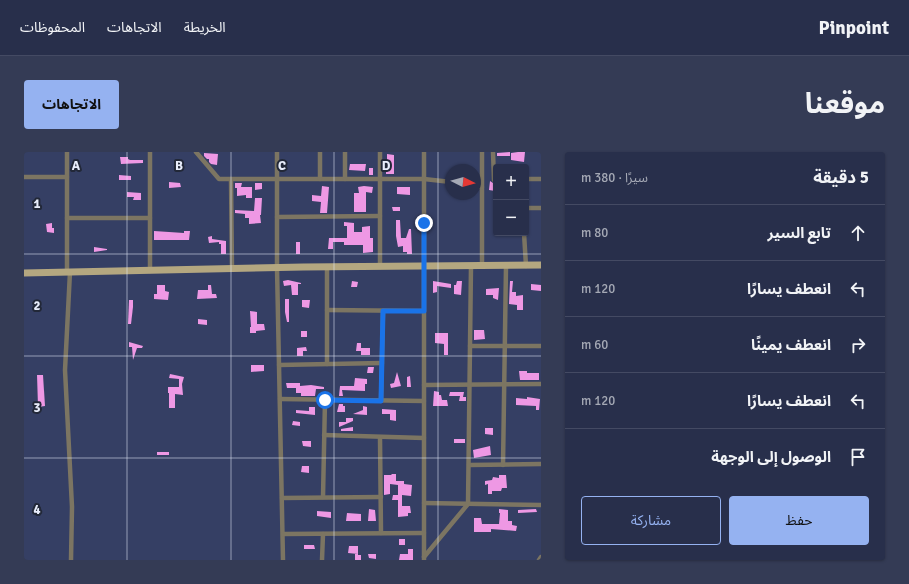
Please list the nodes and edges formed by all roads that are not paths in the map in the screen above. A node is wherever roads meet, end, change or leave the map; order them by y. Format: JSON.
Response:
{"nodes":[{"id":1,"x":67,"y":152,"type":"edge"},
{"id":2,"x":150,"y":152,"type":"edge"},
{"id":3,"x":196,"y":152,"type":"edge"},
{"id":4,"x":278,"y":152,"type":"edge"},
{"id":5,"x":320,"y":152,"type":"edge"},
{"id":6,"x":344,"y":152,"type":"edge"},
{"id":7,"x":380,"y":152,"type":"edge"},
{"id":8,"x":424,"y":152,"type":"edge"},
{"id":9,"x":482,"y":152,"type":"edge"},
{"id":10,"x":493,"y":152,"type":"edge"},
{"id":11,"x":493,"y":164,"type":"edge"},
{"id":12,"x":24,"y":178,"type":"edge"},
{"id":13,"x":67,"y":178,"type":"junction"},
{"id":14,"x":231,"y":179,"type":"junction"},
{"id":15,"x":320,"y":179,"type":"junction"},
{"id":16,"x":345,"y":179,"type":"junction"},
{"id":17,"x":380,"y":179,"type":"junction"},
{"id":18,"x":424,"y":179,"type":"junction"},
{"id":19,"x":541,"y":179,"type":"edge"},
{"id":20,"x":278,"y":180,"type":"junction"},
{"id":21,"x":529,"y":180,"type":"edge"},
{"id":22,"x":445,"y":181,"type":"edge"},
{"id":23,"x":482,"y":187,"type":"joint"},
{"id":24,"x":529,"y":208,"type":"edge"},
{"id":25,"x":541,"y":208,"type":"edge"},
{"id":26,"x":380,"y":216,"type":"junction"},
{"id":27,"x":277,"y":217,"type":"junction"},
{"id":28,"x":67,"y":218,"type":"junction"},
{"id":29,"x":150,"y":218,"type":"junction"},
{"id":30,"x":524,"y":236,"type":"edge"},
{"id":31,"x":424,"y":266,"type":"junction"},
{"id":32,"x":470,"y":266,"type":"junction"},
{"id":33,"x":482,"y":266,"type":"junction"},
{"id":34,"x":506,"y":266,"type":"junction"},
{"id":35,"x":526,"y":266,"type":"junction"},
{"id":36,"x":541,"y":266,"type":"edge"},
{"id":37,"x":327,"y":267,"type":"junction"},
{"id":38,"x":380,"y":267,"type":"junction"},
{"id":39,"x":277,"y":268,"type":"junction"},
{"id":40,"x":232,"y":269,"type":"junction"},
{"id":41,"x":150,"y":271,"type":"junction"},
{"id":42,"x":69,"y":272,"type":"junction"},
{"id":43,"x":24,"y":273,"type":"edge"},
{"id":44,"x":327,"y":310,"type":"junction"},
{"id":45,"x":383,"y":311,"type":"junction"},
{"id":46,"x":424,"y":311,"type":"junction"},
{"id":47,"x":470,"y":346,"type":"junction"},
{"id":48,"x":541,"y":346,"type":"edge"},
{"id":49,"x":505,"y":347,"type":"junction"},
{"id":50,"x":382,"y":363,"type":"junction"},
{"id":51,"x":327,"y":364,"type":"junction"},
{"id":52,"x":279,"y":365,"type":"junction"},
{"id":53,"x":504,"y":384,"type":"junction"},
{"id":54,"x":541,"y":384,"type":"edge"},
{"id":55,"x":424,"y":385,"type":"junction"},
{"id":56,"x":469,"y":385,"type":"junction"},
{"id":57,"x":280,"y":399,"type":"junction"},
{"id":58,"x":325,"y":400,"type":"junction"},
{"id":59,"x":381,"y":401,"type":"junction"},
{"id":60,"x":424,"y":401,"type":"junction"},
{"id":61,"x":324,"y":435,"type":"junction"},
{"id":62,"x":380,"y":438,"type":"junction"},
{"id":63,"x":424,"y":438,"type":"junction"},
{"id":64,"x":541,"y":464,"type":"edge"},
{"id":65,"x":469,"y":465,"type":"junction"},
{"id":66,"x":503,"y":465,"type":"junction"},
{"id":67,"x":323,"y":497,"type":"junction"},
{"id":68,"x":381,"y":497,"type":"junction"},
{"id":69,"x":282,"y":498,"type":"junction"},
{"id":70,"x":424,"y":503,"type":"junction"},
{"id":71,"x":468,"y":504,"type":"junction"},
{"id":72,"x":541,"y":505,"type":"edge"},
{"id":73,"x":381,"y":533,"type":"junction"},
{"id":74,"x":424,"y":533,"type":"junction"},
{"id":75,"x":283,"y":534,"type":"junction"},
{"id":76,"x":323,"y":534,"type":"junction"},
{"id":77,"x":541,"y":557,"type":"edge"},
{"id":78,"x":424,"y":558,"type":"edge"},
{"id":79,"x":71,"y":560,"type":"edge"},
{"id":80,"x":283,"y":560,"type":"edge"},
{"id":81,"x":322,"y":560,"type":"edge"},
{"id":82,"x":539,"y":560,"type":"edge"}],
"edges":[{"from":1,"to":13,"type":"street"},
{"from":2,"to":29,"type":"street"},
{"from":3,"to":14,"type":"street"},
{"from":4,"to":20,"type":"street"},
{"from":5,"to":15,"type":"street"},
{"from":6,"to":16,"type":"street"},
{"from":7,"to":17,"type":"street"},
{"from":8,"to":18,"type":"street"},
{"from":9,"to":23,"type":"street"},
{"from":10,"to":11,"type":"street"},
{"from":12,"to":13,"type":"street"},
{"from":13,"to":28,"type":"street"},
{"from":14,"to":20,"type":"street"},
{"from":14,"to":40,"type":"street"},
{"from":15,"to":16,"type":"street"},
{"from":15,"to":20,"type":"street"},
{"from":16,"to":17,"type":"street"},
{"from":17,"to":18,"type":"street"},
{"from":17,"to":26,"type":"street"},
{"from":18,"to":22,"type":"street"},
{"from":18,"to":31,"type":"street"},
{"from":19,"to":21,"type":"street"},
{"from":20,"to":27,"type":"street"},
{"from":23,"to":33,"type":"street"},
{"from":24,"to":25,"type":"street"},
{"from":26,"to":27,"type":"street"},
{"from":26,"to":38,"type":"street"},
{"from":27,"to":39,"type":"street"},
{"from":28,"to":29,"type":"street"},
{"from":28,"to":42,"type":"street"},
{"from":29,"to":41,"type":"street"},
{"from":30,"to":35,"type":"street"},
{"from":31,"to":32,"type":"main road"},
{"from":31,"to":38,"type":"main road"},
{"from":31,"to":46,"type":"street"},
{"from":32,"to":33,"type":"main road"},
{"from":32,"to":47,"type":"street"},
{"from":33,"to":34,"type":"main road"},
{"from":34,"to":35,"type":"main road"},
{"from":34,"to":49,"type":"street"},
{"from":35,"to":36,"type":"main road"},
{"from":37,"to":38,"type":"main road"},
{"from":37,"to":39,"type":"main road"},
{"from":37,"to":44,"type":"street"},
{"from":39,"to":40,"type":"main road"},
{"from":39,"to":52,"type":"street"},
{"from":40,"to":41,"type":"main road"},
{"from":41,"to":42,"type":"main road"},
{"from":42,"to":43,"type":"main road"},
{"from":42,"to":79,"type":"street"},
{"from":44,"to":45,"type":"street"},
{"from":44,"to":51,"type":"street"},
{"from":45,"to":46,"type":"street"},
{"from":45,"to":50,"type":"street"},
{"from":46,"to":55,"type":"street"},
{"from":47,"to":49,"type":"street"},
{"from":47,"to":56,"type":"street"},
{"from":48,"to":49,"type":"street"},
{"from":49,"to":53,"type":"street"},
{"from":50,"to":51,"type":"street"},
{"from":50,"to":59,"type":"street"},
{"from":51,"to":52,"type":"street"},
{"from":52,"to":57,"type":"street"},
{"from":53,"to":54,"type":"street"},
{"from":53,"to":56,"type":"street"},
{"from":53,"to":66,"type":"street"},
{"from":55,"to":56,"type":"street"},
{"from":55,"to":60,"type":"street"},
{"from":56,"to":65,"type":"street"},
{"from":57,"to":58,"type":"street"},
{"from":57,"to":69,"type":"street"},
{"from":58,"to":59,"type":"street"},
{"from":58,"to":61,"type":"street"},
{"from":59,"to":60,"type":"street"},
{"from":60,"to":63,"type":"street"},
{"from":61,"to":62,"type":"street"},
{"from":61,"to":67,"type":"street"},
{"from":62,"to":63,"type":"street"},
{"from":62,"to":68,"type":"street"},
{"from":63,"to":70,"type":"street"},
{"from":64,"to":66,"type":"street"},
{"from":65,"to":66,"type":"street"},
{"from":65,"to":71,"type":"street"},
{"from":67,"to":68,"type":"street"},
{"from":67,"to":69,"type":"street"},
{"from":68,"to":73,"type":"street"},
{"from":69,"to":75,"type":"street"},
{"from":70,"to":71,"type":"street"},
{"from":70,"to":74,"type":"street"},
{"from":71,"to":72,"type":"street"},
{"from":71,"to":78,"type":"street"},
{"from":73,"to":74,"type":"street"},
{"from":73,"to":76,"type":"street"},
{"from":74,"to":78,"type":"street"},
{"from":75,"to":76,"type":"street"},
{"from":75,"to":80,"type":"street"},
{"from":76,"to":81,"type":"street"},
{"from":77,"to":82,"type":"street"}]}
